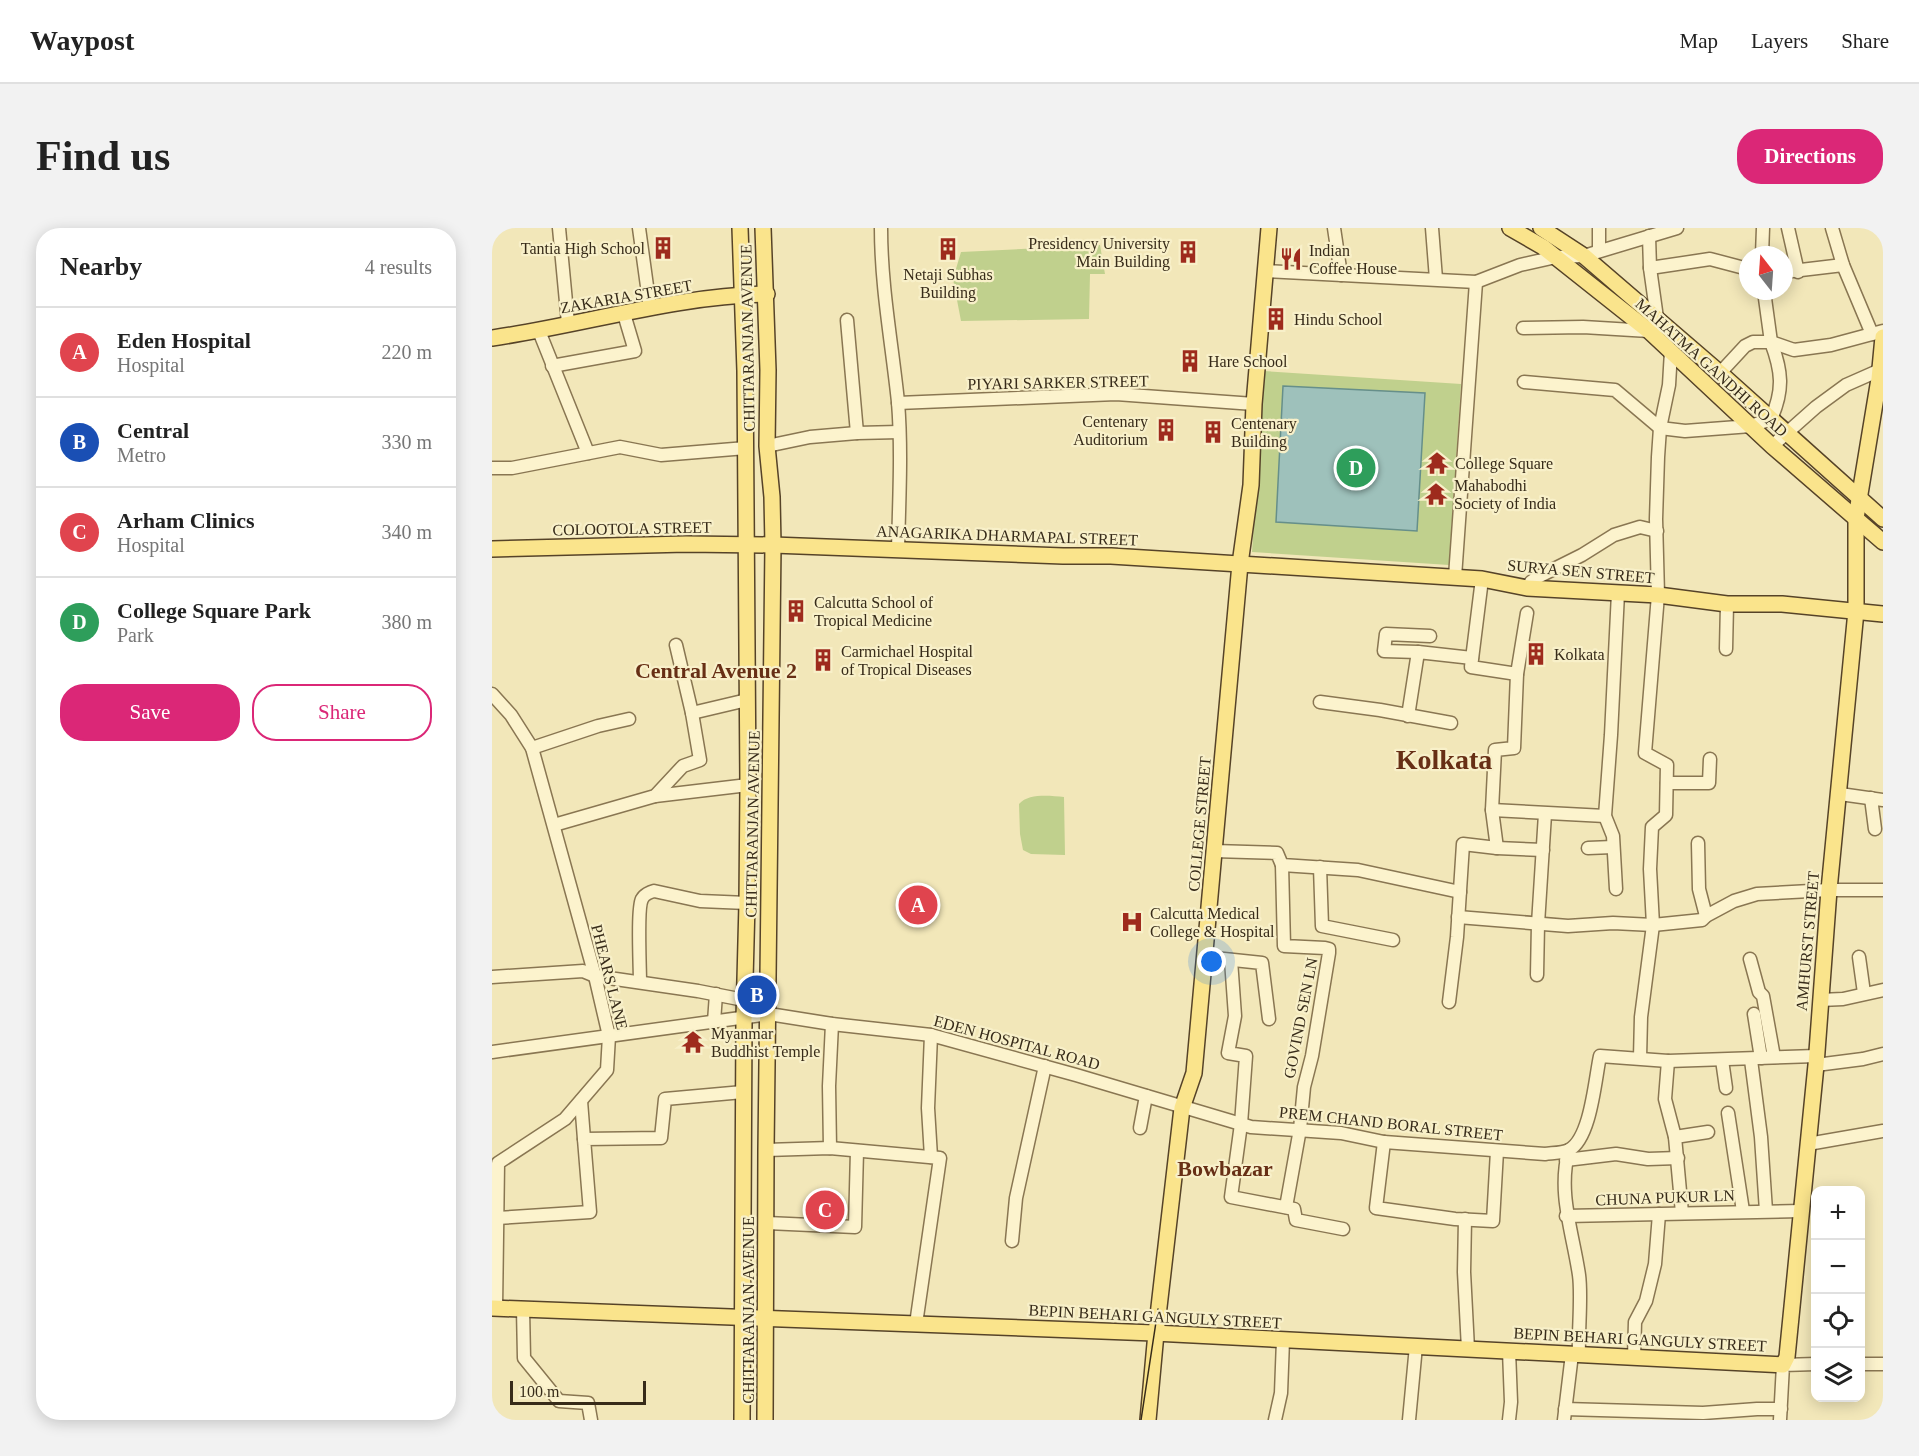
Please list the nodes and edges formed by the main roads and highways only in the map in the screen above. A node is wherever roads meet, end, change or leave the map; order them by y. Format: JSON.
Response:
{"nodes":[{"id":1,"x":740,"y":228,"type":"edge"},
{"id":2,"x":763,"y":228,"type":"edge"},
{"id":3,"x":1269,"y":228,"type":"edge"},
{"id":4,"x":1510,"y":228,"type":"edge"},
{"id":5,"x":1541,"y":228,"type":"edge"},
{"id":6,"x":767,"y":294,"type":"junction"},
{"id":7,"x":744,"y":295,"type":"junction"},
{"id":8,"x":1653,"y":325,"type":"junction"},
{"id":9,"x":1879,"y":334,"type":"edge"},
{"id":10,"x":492,"y":338,"type":"edge"},
{"id":11,"x":1881,"y":376,"type":"edge"},
{"id":12,"x":1860,"y":498,"type":"junction"},
{"id":13,"x":1881,"y":514,"type":"edge"},
{"id":14,"x":1856,"y":518,"type":"junction"},
{"id":15,"x":1883,"y":542,"type":"edge"},
{"id":16,"x":747,"y":544,"type":"junction"},
{"id":17,"x":773,"y":545,"type":"junction"},
{"id":18,"x":492,"y":549,"type":"edge"},
{"id":19,"x":1240,"y":564,"type":"junction"},
{"id":20,"x":1856,"y":611,"type":"junction"},
{"id":21,"x":1883,"y":614,"type":"edge"},
{"id":22,"x":494,"y":1308,"type":"edge"},
{"id":23,"x":742,"y":1317,"type":"junction"},
{"id":24,"x":766,"y":1318,"type":"junction"},
{"id":25,"x":1156,"y":1333,"type":"junction"},
{"id":26,"x":1783,"y":1365,"type":"joint"},
{"id":27,"x":742,"y":1420,"type":"edge"},
{"id":28,"x":765,"y":1420,"type":"edge"},
{"id":29,"x":1148,"y":1420,"type":"edge"}],
"edges":[{"from":1,"to":7,"type":"main road"},
{"from":2,"to":6,"type":"main road","name":"CHITTARANJAN AVENUE"},
{"from":3,"to":19,"type":"main road","name":"COLLEGE STREET"},
{"from":4,"to":8,"type":"main road","name":"MAHATMA GANDHI ROAD"},
{"from":5,"to":8,"type":"main road","name":"MAHATMA GANDHI ROAD"},
{"from":6,"to":7,"type":"main road","name":"ZAKARIA STREET"},
{"from":6,"to":17,"type":"main road","name":"CHITTARANJAN AVENUE"},
{"from":7,"to":10,"type":"main road","name":"ZAKARIA STREET"},
{"from":7,"to":16,"type":"main road"},
{"from":8,"to":12,"type":"main road","name":"MAHATMA GANDHI ROAD"},
{"from":8,"to":14,"type":"main road","name":"MAHATMA GANDHI ROAD"},
{"from":9,"to":11,"type":"main road","name":"AMHURST STREET"},
{"from":11,"to":12,"type":"main road","name":"AMHURST STREET"},
{"from":12,"to":13,"type":"main road","name":"MAHATMA GANDHI ROAD"},
{"from":12,"to":14,"type":"main road","name":"AMHURST STREET"},
{"from":14,"to":15,"type":"main road","name":"MAHATMA GANDHI ROAD"},
{"from":14,"to":20,"type":"main road","name":"AMHURST STREET"},
{"from":16,"to":17,"type":"main road","name":"COLOOTOLA STREET"},
{"from":16,"to":18,"type":"main road","name":"COLOOTOLA STREET"},
{"from":16,"to":23,"type":"main road"},
{"from":17,"to":19,"type":"main road","name":"ANAGARIKA DHARMAPAL STREET"},
{"from":17,"to":24,"type":"main road","name":"CHITTARANJAN AVENUE"},
{"from":19,"to":20,"type":"main road","name":"SURYA SEN STREET"},
{"from":19,"to":25,"type":"main road","name":"COLLEGE STREET"},
{"from":20,"to":21,"type":"main road","name":"SURYA SEN STREET"},
{"from":20,"to":26,"type":"main road","name":"AMHURST STREET"},
{"from":22,"to":23,"type":"main road","name":"BEPIN BEHARI GANGULY STREET"},
{"from":23,"to":24,"type":"main road","name":"BEPIN BEHARI GANGULY STREET"},
{"from":23,"to":27,"type":"main road"},
{"from":24,"to":25,"type":"main road","name":"BEPIN BEHARI GANGULY STREET"},
{"from":24,"to":28,"type":"main road","name":"CHITTARANJAN AVENUE"},
{"from":25,"to":26,"type":"main road","name":"BEPIN BEHARI GANGULY STREET"},
{"from":25,"to":29,"type":"main road","name":"COLLEGE STREET"}]}
